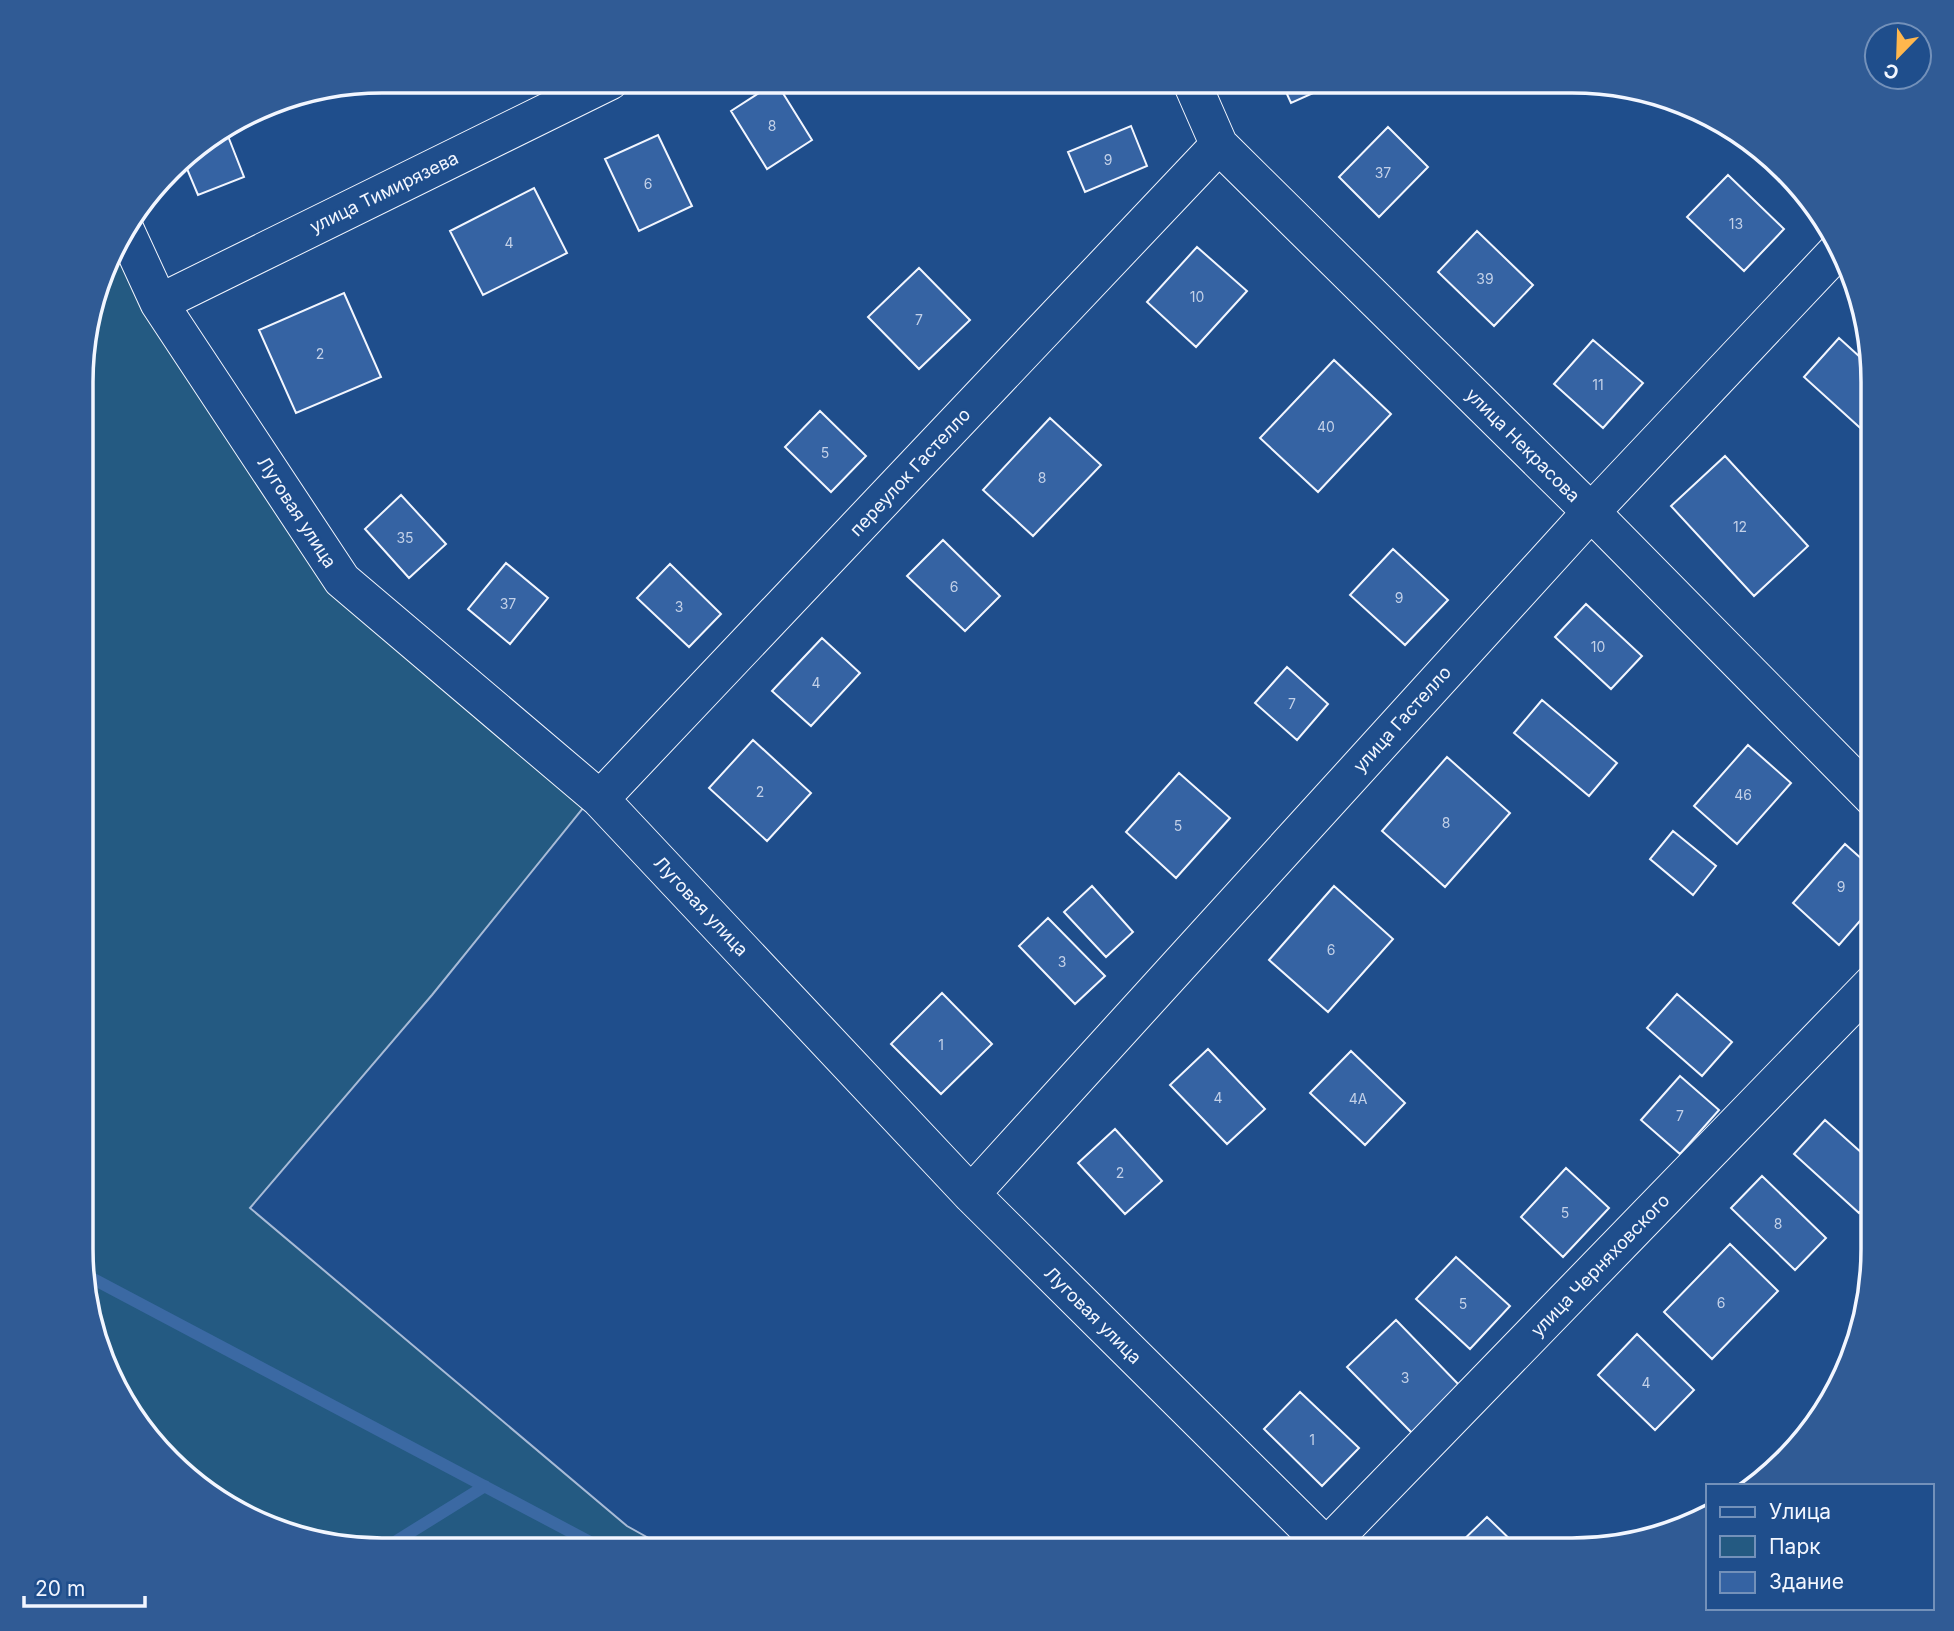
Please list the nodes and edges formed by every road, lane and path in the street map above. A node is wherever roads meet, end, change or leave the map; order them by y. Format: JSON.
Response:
{"nodes":[{"id":1,"x":586,"y":93,"type":"edge"},
{"id":2,"x":1196,"y":93,"type":"edge"},
{"id":3,"x":1219,"y":145,"type":"junction"},
{"id":4,"x":130,"y":240,"type":"edge"},
{"id":5,"x":1832,"y":256,"type":"edge"},
{"id":6,"x":159,"y":303,"type":"junction"},
{"id":7,"x":1591,"y":512,"type":"junction"},
{"id":8,"x":1861,"y":785,"type":"edge"},
{"id":9,"x":600,"y":799,"type":"junction"},
{"id":10,"x":1861,"y":995,"type":"edge"},
{"id":11,"x":971,"y":1194,"type":"junction"},
{"id":12,"x":1317,"y":1538,"type":"edge"},
{"id":13,"x":1339,"y":1538,"type":"edge"}],
"edges":[{"from":1,"to":6,"type":"street","name":"улица Тимирязева"},
{"from":2,"to":3,"type":"street","name":"улица Некрасова"},
{"from":3,"to":7,"type":"street","name":"улица Некрасова"},
{"from":3,"to":9,"type":"street","name":"переулок Гастелло"},
{"from":4,"to":6,"type":"street","name":"Луговая улица"},
{"from":5,"to":7,"type":"street","name":"улица Гастелло"},
{"from":6,"to":9,"type":"street","name":"Луговая улица"},
{"from":7,"to":8,"type":"street","name":"улица Некрасова"},
{"from":7,"to":11,"type":"street","name":"улица Гастелло"},
{"from":9,"to":11,"type":"street","name":"Луговая улица"},
{"from":10,"to":13,"type":"street","name":"улица Черняховского"},
{"from":11,"to":12,"type":"street","name":"Луговая улица"}]}
